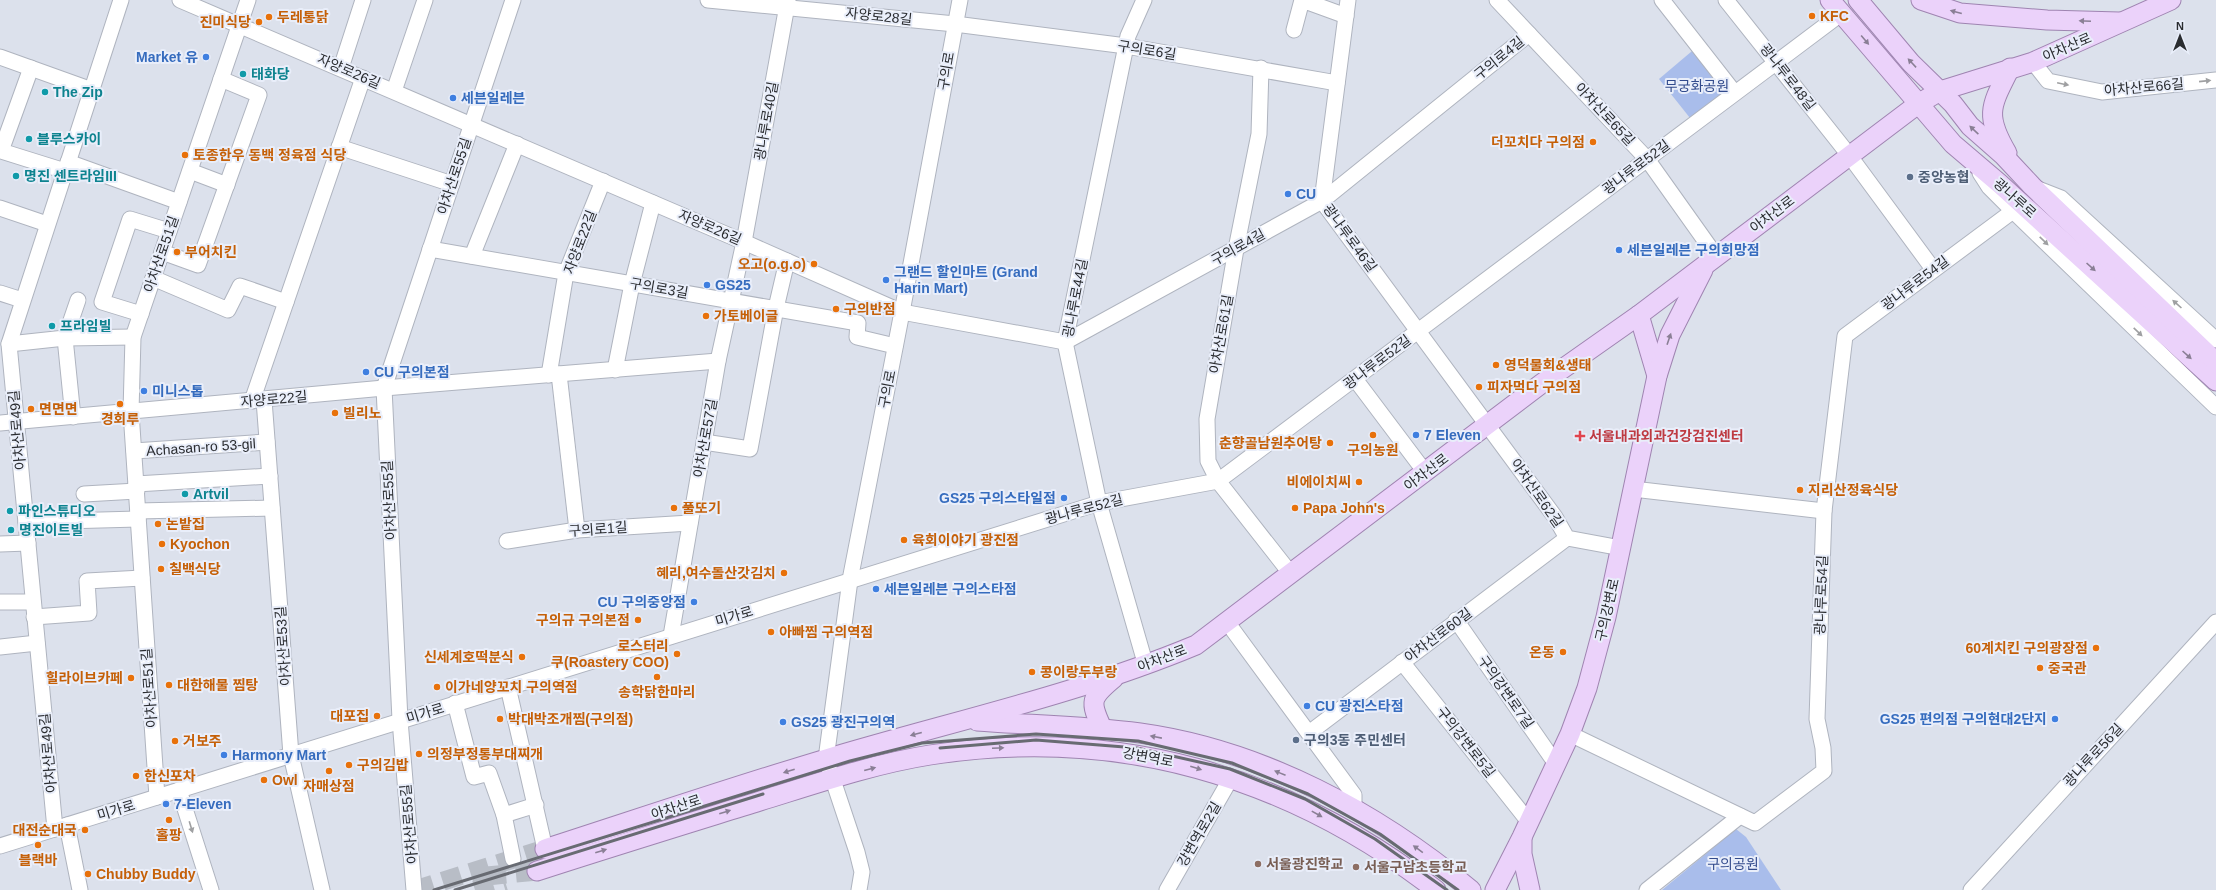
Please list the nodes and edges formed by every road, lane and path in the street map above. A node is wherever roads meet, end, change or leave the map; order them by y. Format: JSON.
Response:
{"nodes":[{"id":1,"x":121,"y":0,"type":"edge"},
{"id":2,"x":180,"y":0,"type":"edge"},
{"id":3,"x":248,"y":0,"type":"edge"},
{"id":4,"x":363,"y":0,"type":"edge"},
{"id":5,"x":425,"y":0,"type":"edge"},
{"id":6,"x":513,"y":0,"type":"edge"},
{"id":7,"x":708,"y":0,"type":"edge"},
{"id":8,"x":960,"y":0,"type":"edge"},
{"id":9,"x":1144,"y":0,"type":"edge"},
{"id":10,"x":1348,"y":0,"type":"edge"},
{"id":11,"x":1497,"y":0,"type":"edge"},
{"id":12,"x":1662,"y":0,"type":"edge"},
{"id":13,"x":1726,"y":0,"type":"edge"},
{"id":14,"x":1858,"y":0,"type":"edge"},
{"id":15,"x":1921,"y":0,"type":"edge"},
{"id":16,"x":2171,"y":0,"type":"edge"},
{"id":17,"x":787,"y":4,"type":"edge"},
{"id":18,"x":1836,"y":7,"type":"edge"},
{"id":19,"x":1346,"y":16,"type":"junction"},
{"id":20,"x":2124,"y":22,"type":"junction"},
{"id":21,"x":240,"y":24,"type":"junction"},
{"id":22,"x":955,"y":24,"type":"junction"},
{"id":23,"x":1294,"y":30,"type":"dead end"},
{"id":24,"x":1529,"y":34,"type":"junction"},
{"id":25,"x":1126,"y":46,"type":"junction"},
{"id":26,"x":0,"y":56,"type":"edge"},
{"id":27,"x":1776,"y":61,"type":"junction"},
{"id":28,"x":2033,"y":62,"type":"junction"},
{"id":29,"x":31,"y":68,"type":"junction"},
{"id":30,"x":341,"y":68,"type":"junction"},
{"id":31,"x":1261,"y":68,"type":"junction"},
{"id":32,"x":2010,"y":68,"type":"junction"},
{"id":33,"x":363,"y":78,"type":"junction"},
{"id":34,"x":221,"y":79,"type":"junction"},
{"id":35,"x":2216,"y":80,"type":"edge"},
{"id":36,"x":1337,"y":83,"type":"junction"},
{"id":37,"x":92,"y":90,"type":"junction"},
{"id":38,"x":394,"y":91,"type":"junction"},
{"id":39,"x":1940,"y":91,"type":"junction"},
{"id":40,"x":1734,"y":92,"type":"junction"},
{"id":41,"x":1918,"y":104,"type":"junction"},
{"id":42,"x":472,"y":124,"type":"junction"},
{"id":43,"x":517,"y":144,"type":"junction"},
{"id":44,"x":339,"y":147,"type":"junction"},
{"id":45,"x":1849,"y":155,"type":"junction"},
{"id":46,"x":1646,"y":159,"type":"junction"},
{"id":47,"x":1971,"y":161,"type":"junction"},
{"id":48,"x":66,"y":166,"type":"junction"},
{"id":49,"x":2016,"y":169,"type":"junction"},
{"id":50,"x":190,"y":172,"type":"junction"},
{"id":51,"x":604,"y":181,"type":"junction"},
{"id":52,"x":452,"y":184,"type":"junction"},
{"id":53,"x":227,"y":185,"type":"junction"},
{"id":54,"x":2032,"y":186,"type":"junction"},
{"id":55,"x":1322,"y":201,"type":"junction"},
{"id":56,"x":179,"y":202,"type":"junction"},
{"id":57,"x":653,"y":202,"type":"junction"},
{"id":58,"x":0,"y":208,"type":"edge"},
{"id":59,"x":2013,"y":211,"type":"junction"},
{"id":60,"x":47,"y":224,"type":"junction"},
{"id":61,"x":169,"y":231,"type":"junction"},
{"id":62,"x":744,"y":242,"type":"junction"},
{"id":63,"x":430,"y":249,"type":"junction"},
{"id":64,"x":1236,"y":249,"type":"junction"},
{"id":65,"x":162,"y":252,"type":"junction"},
{"id":66,"x":472,"y":256,"type":"junction"},
{"id":67,"x":787,"y":260,"type":"junction"},
{"id":68,"x":1711,"y":261,"type":"junction"},
{"id":69,"x":1933,"y":269,"type":"junction"},
{"id":70,"x":566,"y":273,"type":"junction"},
{"id":71,"x":153,"y":278,"type":"junction"},
{"id":72,"x":632,"y":284,"type":"junction"},
{"id":73,"x":0,"y":293,"type":"edge"},
{"id":74,"x":22,"y":300,"type":"junction"},
{"id":75,"x":78,"y":300,"type":"dead end"},
{"id":76,"x":731,"y":301,"type":"junction"},
{"id":77,"x":286,"y":302,"type":"junction"},
{"id":78,"x":776,"y":308,"type":"junction"},
{"id":79,"x":902,"y":312,"type":"junction"},
{"id":80,"x":141,"y":314,"type":"junction"},
{"id":81,"x":1639,"y":315,"type":"junction"},
{"id":82,"x":1419,"y":331,"type":"junction"},
{"id":83,"x":133,"y":337,"type":"junction"},
{"id":84,"x":65,"y":338,"type":"junction"},
{"id":85,"x":2216,"y":340,"type":"edge"},
{"id":86,"x":1065,"y":342,"type":"junction"},
{"id":87,"x":9,"y":344,"type":"junction"},
{"id":88,"x":896,"y":346,"type":"junction"},
{"id":89,"x":718,"y":361,"type":"junction"},
{"id":90,"x":2216,"y":362,"type":"edge"},
{"id":91,"x":615,"y":370,"type":"junction"},
{"id":92,"x":554,"y":374,"type":"junction"},
{"id":93,"x":1656,"y":376,"type":"junction"},
{"id":94,"x":1355,"y":379,"type":"junction"},
{"id":95,"x":2216,"y":381,"type":"edge"},
{"id":96,"x":384,"y":388,"type":"junction"},
{"id":97,"x":258,"y":400,"type":"junction"},
{"id":98,"x":2216,"y":407,"type":"edge"},
{"id":99,"x":131,"y":412,"type":"junction"},
{"id":100,"x":74,"y":417,"type":"junction"},
{"id":101,"x":16,"y":422,"type":"junction"},
{"id":102,"x":0,"y":423,"type":"edge"},
{"id":103,"x":1488,"y":424,"type":"junction"},
{"id":104,"x":267,"y":442,"type":"junction"},
{"id":105,"x":704,"y":442,"type":"junction"},
{"id":106,"x":134,"y":451,"type":"junction"},
{"id":107,"x":1425,"y":472,"type":"junction"},
{"id":108,"x":270,"y":476,"type":"junction"},
{"id":109,"x":1218,"y":481,"type":"junction"},
{"id":110,"x":136,"y":488,"type":"junction"},
{"id":111,"x":1633,"y":489,"type":"junction"},
{"id":112,"x":84,"y":494,"type":"dead end"},
{"id":113,"x":1099,"y":503,"type":"junction"},
{"id":114,"x":272,"y":508,"type":"junction"},
{"id":115,"x":1824,"y":511,"type":"junction"},
{"id":116,"x":138,"y":515,"type":"junction"},
{"id":117,"x":26,"y":522,"type":"junction"},
{"id":118,"x":690,"y":523,"type":"junction"},
{"id":119,"x":577,"y":530,"type":"junction"},
{"id":120,"x":1567,"y":538,"type":"junction"},
{"id":121,"x":507,"y":541,"type":"dead end"},
{"id":122,"x":28,"y":543,"type":"junction"},
{"id":123,"x":0,"y":544,"type":"edge"},
{"id":124,"x":1620,"y":548,"type":"junction"},
{"id":125,"x":1291,"y":574,"type":"junction"},
{"id":126,"x":142,"y":578,"type":"junction"},
{"id":127,"x":850,"y":580,"type":"junction"},
{"id":128,"x":0,"y":602,"type":"edge"},
{"id":129,"x":33,"y":609,"type":"junction"},
{"id":130,"x":1456,"y":620,"type":"junction"},
{"id":131,"x":1227,"y":622,"type":"junction"},
{"id":132,"x":2216,"y":622,"type":"edge"},
{"id":133,"x":671,"y":636,"type":"junction"},
{"id":134,"x":37,"y":643,"type":"junction"},
{"id":135,"x":0,"y":647,"type":"edge"},
{"id":136,"x":1402,"y":662,"type":"junction"},
{"id":137,"x":1146,"y":666,"type":"junction"},
{"id":138,"x":1120,"y":674,"type":"junction"},
{"id":139,"x":508,"y":687,"type":"junction"},
{"id":140,"x":455,"y":703,"type":"junction"},
{"id":141,"x":400,"y":720,"type":"junction"},
{"id":142,"x":967,"y":720,"type":"junction"},
{"id":143,"x":1103,"y":730,"type":"junction"},
{"id":144,"x":1308,"y":733,"type":"junction"},
{"id":145,"x":1570,"y":734,"type":"junction"},
{"id":146,"x":291,"y":755,"type":"junction"},
{"id":147,"x":826,"y":759,"type":"junction"},
{"id":148,"x":906,"y":759,"type":"junction"},
{"id":149,"x":1556,"y":764,"type":"junction"},
{"id":150,"x":1231,"y":778,"type":"junction"},
{"id":151,"x":832,"y":779,"type":"junction"},
{"id":152,"x":180,"y":790,"type":"junction"},
{"id":153,"x":156,"y":797,"type":"junction"},
{"id":154,"x":536,"y":805,"type":"junction"},
{"id":155,"x":1354,"y":809,"type":"junction"},
{"id":156,"x":504,"y":815,"type":"junction"},
{"id":157,"x":1740,"y":816,"type":"junction"},
{"id":158,"x":61,"y":827,"type":"junction"},
{"id":159,"x":1526,"y":830,"type":"junction"},
{"id":160,"x":0,"y":846,"type":"edge"},
{"id":161,"x":545,"y":849,"type":"joint"},
{"id":162,"x":568,"y":852,"type":"junction"},
{"id":163,"x":513,"y":859,"type":"dead end"},
{"id":164,"x":537,"y":871,"type":"tunnel mouth"},
{"id":165,"x":80,"y":890,"type":"edge"},
{"id":166,"x":211,"y":890,"type":"edge"},
{"id":167,"x":322,"y":890,"type":"edge"},
{"id":168,"x":414,"y":890,"type":"edge"},
{"id":169,"x":859,"y":890,"type":"edge"},
{"id":170,"x":1167,"y":890,"type":"edge"},
{"id":171,"x":1436,"y":890,"type":"edge"},
{"id":172,"x":1472,"y":890,"type":"edge"},
{"id":173,"x":1495,"y":890,"type":"edge"},
{"id":174,"x":1530,"y":890,"type":"edge"},
{"id":175,"x":1647,"y":890,"type":"edge"},
{"id":176,"x":1971,"y":890,"type":"edge"}],
"edges":[{"from":1,"to":37,"type":"street","name":"아차산로49길"},
{"from":2,"to":21,"type":"street","name":"자양로26길"},
{"from":3,"to":21,"type":"street","name":"아차산로51길"},
{"from":4,"to":30,"type":"street"},
{"from":5,"to":38,"type":"street"},
{"from":6,"to":42,"type":"street","name":"아차산로55길"},
{"from":7,"to":17,"type":"street","name":"자양로28길"},
{"from":8,"to":22,"type":"street","name":"구의로"},
{"from":9,"to":25,"type":"street","name":"광나루로44길"},
{"from":10,"to":19,"type":"street","name":"광나루로46길"},
{"from":11,"to":24,"type":"street","name":"아차산로65길"},
{"from":12,"to":40,"type":"street"},
{"from":13,"to":27,"type":"street","name":"광나루로48길"},
{"from":39,"to":14,"type":"main road","name":"광나루로","one_way":true},
{"from":20,"to":15,"type":"main road","one_way":true},
{"from":16,"to":20,"type":"main road","name":"아차산로"},
{"from":17,"to":22,"type":"street","name":"자양로28길"},
{"from":17,"to":62,"type":"street","name":"광나루로40길"},
{"from":18,"to":27,"type":"street","name":"광나루로52길"},
{"from":18,"to":41,"type":"main road","name":"광나루로","one_way":true},
{"from":19,"to":23,"type":"street"},
{"from":19,"to":36,"type":"street","name":"광나루로46길"},
{"from":20,"to":28,"type":"main road","name":"아차산로"},
{"from":21,"to":30,"type":"street","name":"자양로26길"},
{"from":21,"to":34,"type":"street","name":"아차산로51길"},
{"from":22,"to":25,"type":"street","name":"구의로6길"},
{"from":22,"to":79,"type":"street","name":"구의로"},
{"from":24,"to":46,"type":"street","name":"아차산로65길"},
{"from":24,"to":55,"type":"street","name":"구의로4길"},
{"from":25,"to":31,"type":"street","name":"구의로6길"},
{"from":25,"to":86,"type":"street","name":"광나루로44길"},
{"from":26,"to":29,"type":"street"},
{"from":27,"to":40,"type":"street","name":"광나루로52길"},
{"from":27,"to":45,"type":"street","name":"광나루로48길"},
{"from":28,"to":32,"type":"main road","name":"아차산로"},
{"from":28,"to":35,"type":"street","name":"아차산로66길","one_way":true},
{"from":29,"to":37,"type":"street"},
{"from":29,"to":48,"type":"street"},
{"from":30,"to":33,"type":"street","name":"자양로26길"},
{"from":31,"to":36,"type":"street","name":"구의로6길"},
{"from":31,"to":64,"type":"street","name":"아차산로61길"},
{"from":32,"to":39,"type":"main road","name":"아차산로"},
{"from":32,"to":49,"type":"main road"},
{"from":33,"to":38,"type":"street","name":"자양로26길"},
{"from":33,"to":44,"type":"street"},
{"from":34,"to":50,"type":"street","name":"아차산로51길"},
{"from":34,"to":53,"type":"street"},
{"from":36,"to":55,"type":"street","name":"광나루로46길"},
{"from":37,"to":48,"type":"street","name":"아차산로49길"},
{"from":38,"to":42,"type":"street","name":"자양로26길"},
{"from":39,"to":41,"type":"main road","name":"아차산로"},
{"from":49,"to":39,"type":"main road","name":"광나루로","one_way":true},
{"from":40,"to":46,"type":"street","name":"광나루로52길"},
{"from":41,"to":45,"type":"main road","name":"아차산로"},
{"from":41,"to":47,"type":"main road","name":"광나루로"},
{"from":42,"to":43,"type":"street","name":"자양로26길"},
{"from":42,"to":52,"type":"street","name":"아차산로55길"},
{"from":43,"to":51,"type":"street","name":"자양로26길"},
{"from":43,"to":66,"type":"street"},
{"from":44,"to":52,"type":"street"},
{"from":44,"to":77,"type":"street"},
{"from":45,"to":68,"type":"main road","name":"아차산로"},
{"from":45,"to":69,"type":"street"},
{"from":46,"to":68,"type":"street","name":"아차산로65길"},
{"from":46,"to":82,"type":"street","name":"광나루로52길"},
{"from":47,"to":59,"type":"street"},
{"from":47,"to":95,"type":"main road","name":"광나루로","one_way":true},
{"from":48,"to":56,"type":"street"},
{"from":48,"to":60,"type":"street","name":"아차산로49길"},
{"from":49,"to":54,"type":"main road","name":"광나루로"},
{"from":50,"to":53,"type":"street"},
{"from":50,"to":56,"type":"street","name":"아차산로51길"},
{"from":51,"to":57,"type":"street","name":"자양로26길"},
{"from":51,"to":70,"type":"street","name":"자양로22길"},
{"from":52,"to":63,"type":"street","name":"아차산로55길"},
{"from":53,"to":65,"type":"street"},
{"from":85,"to":54,"type":"street","one_way":true},
{"from":54,"to":90,"type":"main road","name":"광나루로"},
{"from":55,"to":64,"type":"street","name":"구의로4길"},
{"from":55,"to":82,"type":"street","name":"광나루로46길"},
{"from":56,"to":61,"type":"street","name":"아차산로51길"},
{"from":57,"to":62,"type":"street","name":"자양로26길"},
{"from":57,"to":72,"type":"street"},
{"from":58,"to":60,"type":"street"},
{"from":59,"to":69,"type":"street","name":"광나루로54길"},
{"from":59,"to":98,"type":"street","one_way":true},
{"from":60,"to":74,"type":"street","name":"아차산로49길"},
{"from":61,"to":65,"type":"street","name":"아차산로51길"},
{"from":61,"to":80,"type":"street"},
{"from":62,"to":67,"type":"street","name":"자양로26길"},
{"from":62,"to":76,"type":"street","name":"아차산로57길"},
{"from":63,"to":66,"type":"street","name":"구의로3길"},
{"from":63,"to":96,"type":"street","name":"아차산로55길"},
{"from":64,"to":86,"type":"street","name":"구의로4길"},
{"from":64,"to":109,"type":"street","name":"아차산로61길"},
{"from":65,"to":71,"type":"street","name":"아차산로51길"},
{"from":66,"to":70,"type":"street","name":"구의로3길"},
{"from":67,"to":78,"type":"street"},
{"from":67,"to":79,"type":"street","name":"자양로26길"},
{"from":68,"to":81,"type":"main road","name":"아차산로"},
{"from":93,"to":68,"type":"main road","one_way":true},
{"from":69,"to":115,"type":"street","name":"광나루로54길"},
{"from":70,"to":72,"type":"street","name":"구의로3길"},
{"from":70,"to":92,"type":"street","name":"자양로22길"},
{"from":71,"to":77,"type":"street"},
{"from":71,"to":80,"type":"street","name":"아차산로51길"},
{"from":72,"to":76,"type":"street","name":"구의로3길"},
{"from":72,"to":91,"type":"street"},
{"from":73,"to":74,"type":"street"},
{"from":74,"to":87,"type":"street","name":"아차산로49길"},
{"from":75,"to":84,"type":"street"},
{"from":76,"to":78,"type":"street","name":"구의로3길"},
{"from":76,"to":89,"type":"street","name":"아차산로57길"},
{"from":77,"to":97,"type":"street"},
{"from":78,"to":88,"type":"street","name":"구의로3길"},
{"from":78,"to":105,"type":"street"},
{"from":79,"to":86,"type":"street"},
{"from":79,"to":88,"type":"street","name":"구의로"},
{"from":80,"to":83,"type":"street","name":"아차산로51길"},
{"from":81,"to":93,"type":"main road","name":"구의강변로"},
{"from":81,"to":103,"type":"main road","name":"아차산로"},
{"from":82,"to":94,"type":"street","name":"광나루로52길"},
{"from":82,"to":103,"type":"street","name":"광나루로46길"},
{"from":83,"to":84,"type":"street"},
{"from":83,"to":99,"type":"street","name":"아차산로51길"},
{"from":84,"to":87,"type":"street"},
{"from":84,"to":100,"type":"street"},
{"from":86,"to":113,"type":"street","name":"광나루로44길"},
{"from":87,"to":101,"type":"street","name":"아차산로49길"},
{"from":88,"to":127,"type":"street","name":"구의로"},
{"from":89,"to":91,"type":"street","name":"자양로22길"},
{"from":89,"to":105,"type":"street","name":"아차산로57길"},
{"from":91,"to":92,"type":"street","name":"자양로22길"},
{"from":92,"to":96,"type":"street","name":"자양로22길"},
{"from":92,"to":119,"type":"street"},
{"from":93,"to":111,"type":"main road","name":"구의강변로"},
{"from":94,"to":107,"type":"street"},
{"from":94,"to":109,"type":"street","name":"광나루로52길"},
{"from":96,"to":97,"type":"street","name":"자양로22길"},
{"from":96,"to":141,"type":"street","name":"아차산로55길"},
{"from":97,"to":99,"type":"street","name":"자양로22길"},
{"from":97,"to":104,"type":"street","name":"아차산로53길"},
{"from":99,"to":100,"type":"street","name":"자양로22길"},
{"from":99,"to":106,"type":"street","name":"아차산로51길"},
{"from":100,"to":101,"type":"street","name":"자양로22길"},
{"from":101,"to":102,"type":"street","name":"자양로22길"},
{"from":101,"to":117,"type":"street","name":"아차산로49길"},
{"from":103,"to":107,"type":"main road","name":"아차산로"},
{"from":103,"to":120,"type":"street","name":"아차산로62길"},
{"from":104,"to":106,"type":"street","name":"Achasan-ro 53-gil"},
{"from":104,"to":108,"type":"street","name":"아차산로53길"},
{"from":105,"to":118,"type":"street","name":"아차산로57길"},
{"from":106,"to":110,"type":"street","name":"아차산로51길"},
{"from":107,"to":125,"type":"main road","name":"아차산로"},
{"from":108,"to":110,"type":"street"},
{"from":108,"to":114,"type":"street","name":"아차산로53길"},
{"from":109,"to":113,"type":"street","name":"광나루로52길"},
{"from":109,"to":125,"type":"street","name":"아차산로61길"},
{"from":110,"to":112,"type":"street"},
{"from":110,"to":116,"type":"street","name":"아차산로51길"},
{"from":111,"to":115,"type":"street"},
{"from":111,"to":124,"type":"main road","name":"구의강변로"},
{"from":113,"to":127,"type":"street","name":"광나루로52길"},
{"from":113,"to":137,"type":"street","name":"광나루로44길"},
{"from":114,"to":116,"type":"street"},
{"from":114,"to":146,"type":"street","name":"아차산로53길"},
{"from":115,"to":157,"type":"street","name":"광나루로54길"},
{"from":116,"to":117,"type":"street"},
{"from":116,"to":126,"type":"street","name":"아차산로51길"},
{"from":117,"to":122,"type":"street","name":"아차산로49길"},
{"from":118,"to":119,"type":"street","name":"구의로1길"},
{"from":118,"to":133,"type":"street","name":"아차산로57길"},
{"from":119,"to":121,"type":"street","name":"구의로1길"},
{"from":120,"to":124,"type":"street","name":"아차산로62길"},
{"from":120,"to":130,"type":"street","name":"아차산로60길"},
{"from":122,"to":123,"type":"street"},
{"from":122,"to":129,"type":"street","name":"아차산로49길"},
{"from":124,"to":145,"type":"main road","name":"구의강변로"},
{"from":125,"to":131,"type":"main road","name":"아차산로"},
{"from":126,"to":129,"type":"street"},
{"from":126,"to":153,"type":"street","name":"아차산로51길"},
{"from":127,"to":133,"type":"street","name":"미가로"},
{"from":127,"to":147,"type":"street","name":"구의로"},
{"from":128,"to":129,"type":"street"},
{"from":129,"to":134,"type":"street","name":"아차산로49길"},
{"from":130,"to":136,"type":"street","name":"아차산로60길"},
{"from":130,"to":149,"type":"street","name":"구의강변로7길"},
{"from":131,"to":137,"type":"main road","name":"아차산로"},
{"from":131,"to":144,"type":"street"},
{"from":132,"to":176,"type":"street","name":"광나루로56길"},
{"from":133,"to":139,"type":"street","name":"미가로"},
{"from":134,"to":135,"type":"street"},
{"from":134,"to":158,"type":"street","name":"아차산로49길"},
{"from":136,"to":144,"type":"street","name":"아차산로60길"},
{"from":136,"to":159,"type":"street","name":"구의강변로5길"},
{"from":137,"to":138,"type":"main road","name":"아차산로"},
{"from":138,"to":142,"type":"main road","name":"아차산로"},
{"from":138,"to":143,"type":"main road"},
{"from":139,"to":140,"type":"street","name":"미가로"},
{"from":139,"to":154,"type":"street","name":"아차산로"},
{"from":140,"to":141,"type":"street","name":"미가로"},
{"from":140,"to":156,"type":"street"},
{"from":141,"to":146,"type":"street","name":"미가로"},
{"from":141,"to":168,"type":"street","name":"아차산로55길"},
{"from":142,"to":143,"type":"main road","name":"강변역로"},
{"from":142,"to":147,"type":"main road","name":"아차산로","one_way":true},
{"from":142,"to":148,"type":"main road","name":"아차산로"},
{"from":155,"to":143,"type":"main road","name":"강변역로","one_way":true},
{"from":144,"to":155,"type":"street"},
{"from":145,"to":149,"type":"main road","name":"구의강변로"},
{"from":145,"to":157,"type":"street","name":"광나루로54길"},
{"from":146,"to":152,"type":"street","name":"미가로"},
{"from":146,"to":167,"type":"street","name":"아차산로53길"},
{"from":147,"to":151,"type":"street","name":"구의로"},
{"from":147,"to":162,"type":"main road","name":"아차산로","one_way":true},
{"from":148,"to":150,"type":"main road","name":"강변역로","one_way":true},
{"from":151,"to":148,"type":"main road","name":"강변역로","one_way":true},
{"from":149,"to":159,"type":"main road","name":"구의강변로"},
{"from":150,"to":170,"type":"street","name":"강변역로2길"},
{"from":150,"to":171,"type":"main road","name":"강변역로","one_way":true},
{"from":162,"to":151,"type":"main road","name":"아차산로","one_way":true},
{"from":151,"to":169,"type":"street","name":"구의로"},
{"from":152,"to":153,"type":"street","name":"미가로"},
{"from":152,"to":166,"type":"street","one_way":true},
{"from":153,"to":158,"type":"street","name":"미가로"},
{"from":154,"to":156,"type":"street"},
{"from":154,"to":161,"type":"street","name":"아차산로"},
{"from":172,"to":155,"type":"main road","name":"강변역로","one_way":true},
{"from":156,"to":163,"type":"street"},
{"from":157,"to":175,"type":"street"},
{"from":158,"to":160,"type":"street","name":"미가로"},
{"from":158,"to":165,"type":"street","name":"아차산로49길"},
{"from":159,"to":173,"type":"main road","name":"구의강변로"},
{"from":159,"to":174,"type":"main road"},
{"from":161,"to":162,"type":"main road","name":"아차산로"},
{"from":162,"to":164,"type":"main road","name":"아차산로"}]}
